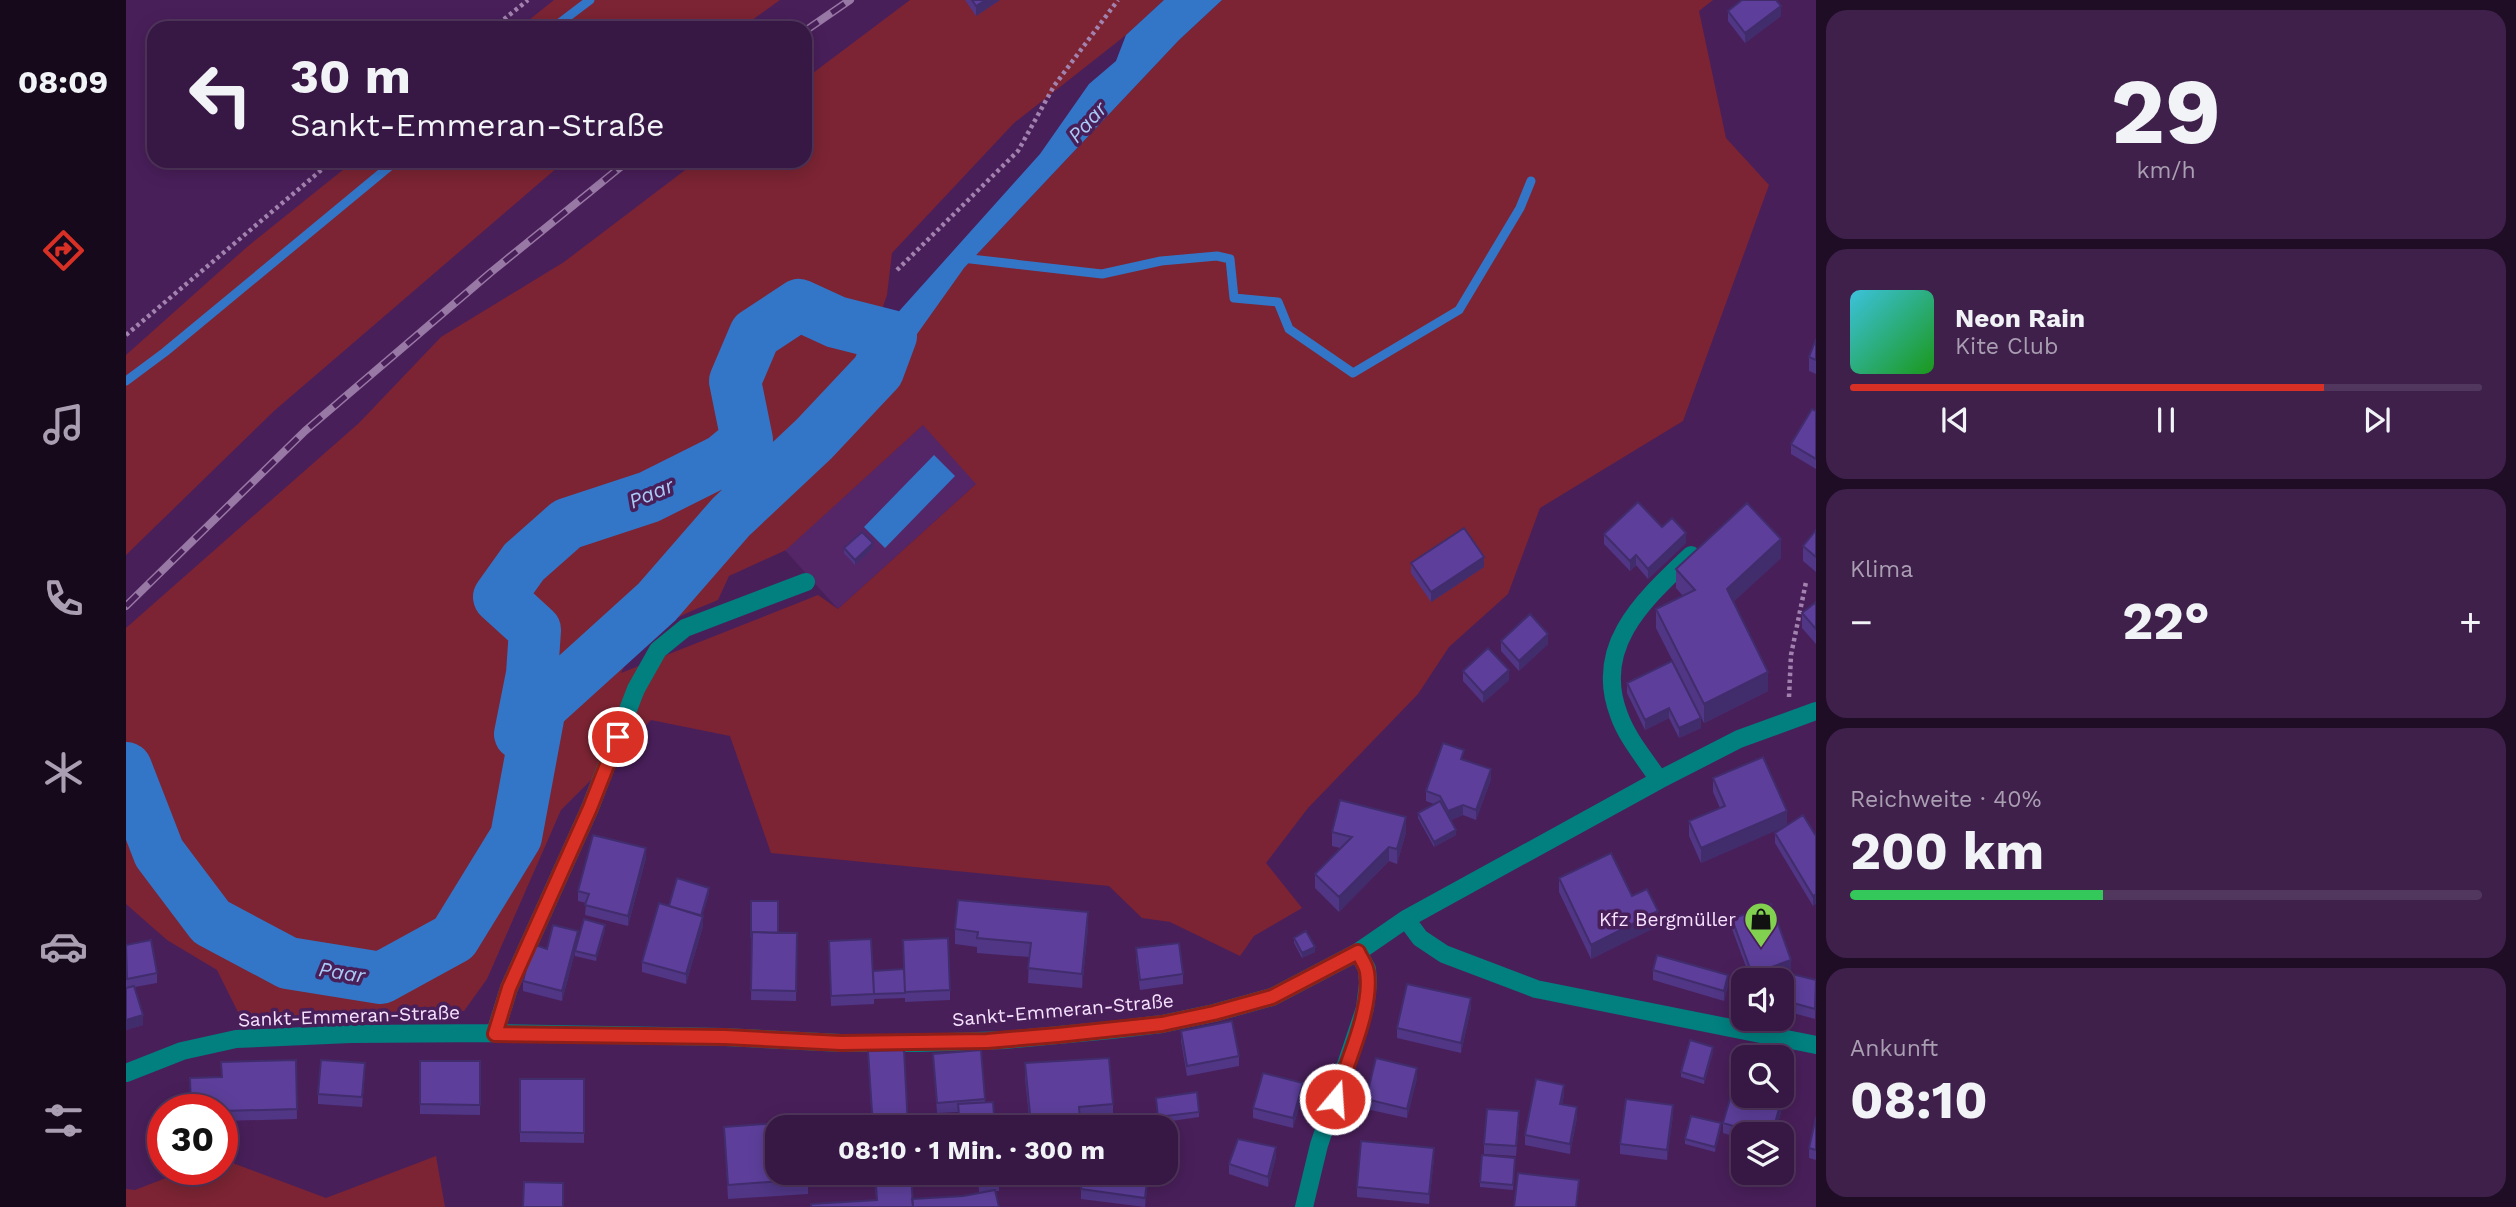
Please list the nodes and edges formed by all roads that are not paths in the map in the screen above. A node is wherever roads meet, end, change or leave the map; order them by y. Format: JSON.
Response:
{"nodes":[{"id":1,"x":1694,"y":552,"type":"edge"},
{"id":2,"x":806,"y":582,"type":"dead end"},
{"id":3,"x":1816,"y":711,"type":"edge"},
{"id":4,"x":1659,"y":780,"type":"junction"},
{"id":5,"x":1406,"y":919,"type":"junction"},
{"id":6,"x":1358,"y":952,"type":"junction"},
{"id":7,"x":495,"y":1034,"type":"junction"},
{"id":8,"x":1816,"y":1045,"type":"edge"},
{"id":9,"x":126,"y":1073,"type":"edge"},
{"id":10,"x":1304,"y":1207,"type":"edge"}],
"edges":[{"from":1,"to":4,"type":"street"},
{"from":2,"to":7,"type":"street"},
{"from":3,"to":4,"type":"street","name":"Sankt-Emmeran-Straße"},
{"from":4,"to":5,"type":"street","name":"Sankt-Emmeran-Straße"},
{"from":5,"to":6,"type":"street","name":"Sankt-Emmeran-Straße"},
{"from":5,"to":8,"type":"street"},
{"from":6,"to":7,"type":"street","name":"Sankt-Emmeran-Straße"},
{"from":6,"to":10,"type":"street"},
{"from":7,"to":9,"type":"street","name":"Sankt-Emmeran-Straße"}]}
